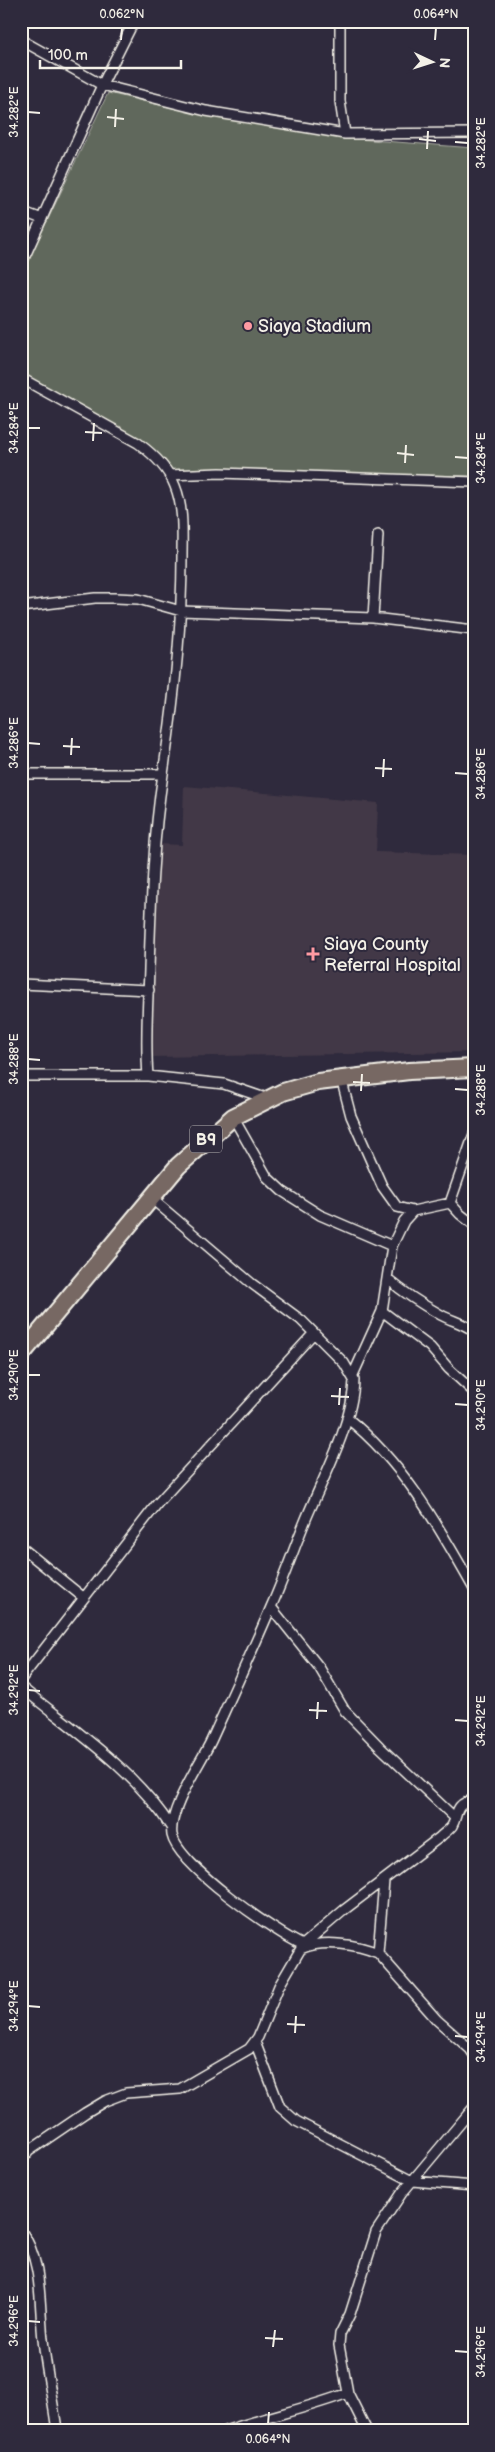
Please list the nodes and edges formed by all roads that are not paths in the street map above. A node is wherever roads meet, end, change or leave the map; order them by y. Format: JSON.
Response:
{"nodes":[{"id":1,"x":134,"y":21,"type":"edge"},
{"id":2,"x":340,"y":21,"type":"edge"},
{"id":3,"x":21,"y":40,"type":"edge"},
{"id":4,"x":102,"y":85,"type":"junction"},
{"id":5,"x":474,"y":133,"type":"edge"},
{"id":6,"x":345,"y":134,"type":"junction"},
{"id":7,"x":21,"y":211,"type":"edge"},
{"id":8,"x":42,"y":219,"type":"junction"},
{"id":9,"x":21,"y":264,"type":"edge"},
{"id":10,"x":21,"y":378,"type":"edge"},
{"id":11,"x":169,"y":475,"type":"junction"},
{"id":12,"x":474,"y":482,"type":"edge"},
{"id":13,"x":378,"y":535,"type":"dead end"},
{"id":14,"x":21,"y":607,"type":"edge"},
{"id":15,"x":181,"y":611,"type":"junction"},
{"id":16,"x":373,"y":618,"type":"junction"},
{"id":17,"x":474,"y":630,"type":"edge"},
{"id":18,"x":21,"y":774,"type":"edge"},
{"id":19,"x":163,"y":774,"type":"junction"},
{"id":20,"x":21,"y":984,"type":"edge"},
{"id":21,"x":148,"y":990,"type":"junction"},
{"id":22,"x":474,"y":1068,"type":"edge"},
{"id":23,"x":21,"y":1076,"type":"edge"},
{"id":24,"x":148,"y":1076,"type":"junction"},
{"id":25,"x":340,"y":1078,"type":"junction"},
{"id":26,"x":268,"y":1100,"type":"junction"},
{"id":27,"x":233,"y":1117,"type":"junction"},
{"id":28,"x":474,"y":1134,"type":"edge"},
{"id":29,"x":151,"y":1198,"type":"junction"},
{"id":30,"x":450,"y":1203,"type":"junction"},
{"id":31,"x":413,"y":1211,"type":"junction"},
{"id":32,"x":474,"y":1225,"type":"edge"},
{"id":33,"x":392,"y":1246,"type":"junction"},
{"id":34,"x":388,"y":1278,"type":"junction"},
{"id":35,"x":382,"y":1311,"type":"junction"},
{"id":36,"x":474,"y":1330,"type":"edge"},
{"id":37,"x":313,"y":1334,"type":"junction"},
{"id":38,"x":21,"y":1355,"type":"edge"},
{"id":39,"x":352,"y":1375,"type":"junction"},
{"id":40,"x":474,"y":1392,"type":"edge"},
{"id":41,"x":347,"y":1418,"type":"junction"},
{"id":42,"x":21,"y":1547,"type":"edge"},
{"id":43,"x":474,"y":1589,"type":"edge"},
{"id":44,"x":84,"y":1598,"type":"junction"},
{"id":45,"x":271,"y":1607,"type":"junction"},
{"id":46,"x":21,"y":1679,"type":"edge"},
{"id":47,"x":21,"y":1687,"type":"edge"},
{"id":48,"x":474,"y":1800,"type":"edge"},
{"id":49,"x":453,"y":1816,"type":"junction"},
{"id":50,"x":171,"y":1827,"type":"junction"},
{"id":51,"x":384,"y":1880,"type":"junction"},
{"id":52,"x":300,"y":1948,"type":"junction"},
{"id":53,"x":378,"y":1954,"type":"junction"},
{"id":54,"x":255,"y":2042,"type":"junction"},
{"id":55,"x":474,"y":2055,"type":"edge"},
{"id":56,"x":474,"y":2107,"type":"edge"},
{"id":57,"x":21,"y":2161,"type":"edge"},
{"id":58,"x":412,"y":2181,"type":"junction"},
{"id":59,"x":474,"y":2186,"type":"edge"},
{"id":60,"x":21,"y":2231,"type":"edge"},
{"id":61,"x":348,"y":2393,"type":"junction"},
{"id":62,"x":474,"y":2425,"type":"edge"},
{"id":63,"x":58,"y":2431,"type":"edge"},
{"id":64,"x":225,"y":2431,"type":"edge"},
{"id":65,"x":367,"y":2431,"type":"edge"},
{"id":66,"x":448,"y":2431,"type":"edge"}],
"edges":[{"from":1,"to":4,"type":"street"},
{"from":2,"to":6,"type":"street"},
{"from":3,"to":4,"type":"street"},
{"from":4,"to":6,"type":"street"},
{"from":4,"to":8,"type":"street"},
{"from":5,"to":6,"type":"street"},
{"from":7,"to":8,"type":"street"},
{"from":8,"to":9,"type":"street"},
{"from":10,"to":11,"type":"street"},
{"from":11,"to":12,"type":"street"},
{"from":11,"to":15,"type":"street"},
{"from":13,"to":16,"type":"street"},
{"from":14,"to":15,"type":"street"},
{"from":15,"to":16,"type":"street"},
{"from":15,"to":19,"type":"street"},
{"from":16,"to":17,"type":"street"},
{"from":18,"to":19,"type":"street"},
{"from":19,"to":21,"type":"street"},
{"from":20,"to":21,"type":"street"},
{"from":21,"to":24,"type":"street"},
{"from":22,"to":25,"type":"highway","number":"B9"},
{"from":23,"to":24,"type":"street"},
{"from":24,"to":26,"type":"street"},
{"from":25,"to":26,"type":"highway","number":"B9"},
{"from":25,"to":31,"type":"street"},
{"from":26,"to":27,"type":"highway","number":"B9"},
{"from":27,"to":29,"type":"highway","number":"B9"},
{"from":27,"to":33,"type":"street"},
{"from":28,"to":30,"type":"street"},
{"from":29,"to":37,"type":"street"},
{"from":29,"to":38,"type":"highway","number":"B9"},
{"from":30,"to":31,"type":"street"},
{"from":30,"to":32,"type":"street"},
{"from":31,"to":33,"type":"street"},
{"from":33,"to":34,"type":"street"},
{"from":34,"to":35,"type":"street"},
{"from":34,"to":36,"type":"street"},
{"from":35,"to":39,"type":"street"},
{"from":35,"to":40,"type":"street"},
{"from":37,"to":39,"type":"street"},
{"from":37,"to":44,"type":"street"},
{"from":39,"to":41,"type":"street"},
{"from":41,"to":43,"type":"street"},
{"from":41,"to":45,"type":"street"},
{"from":42,"to":44,"type":"street"},
{"from":44,"to":46,"type":"street"},
{"from":45,"to":49,"type":"street"},
{"from":45,"to":50,"type":"street"},
{"from":47,"to":50,"type":"street"},
{"from":48,"to":49,"type":"street"},
{"from":49,"to":51,"type":"street"},
{"from":50,"to":52,"type":"street"},
{"from":51,"to":52,"type":"street"},
{"from":51,"to":53,"type":"street"},
{"from":52,"to":53,"type":"street"},
{"from":52,"to":54,"type":"street"},
{"from":53,"to":55,"type":"street"},
{"from":54,"to":57,"type":"street"},
{"from":54,"to":58,"type":"street"},
{"from":56,"to":58,"type":"street"},
{"from":58,"to":59,"type":"street"},
{"from":58,"to":61,"type":"street"},
{"from":60,"to":63,"type":"street"},
{"from":61,"to":64,"type":"street"},
{"from":61,"to":65,"type":"street"},
{"from":62,"to":66,"type":"street"}]}
